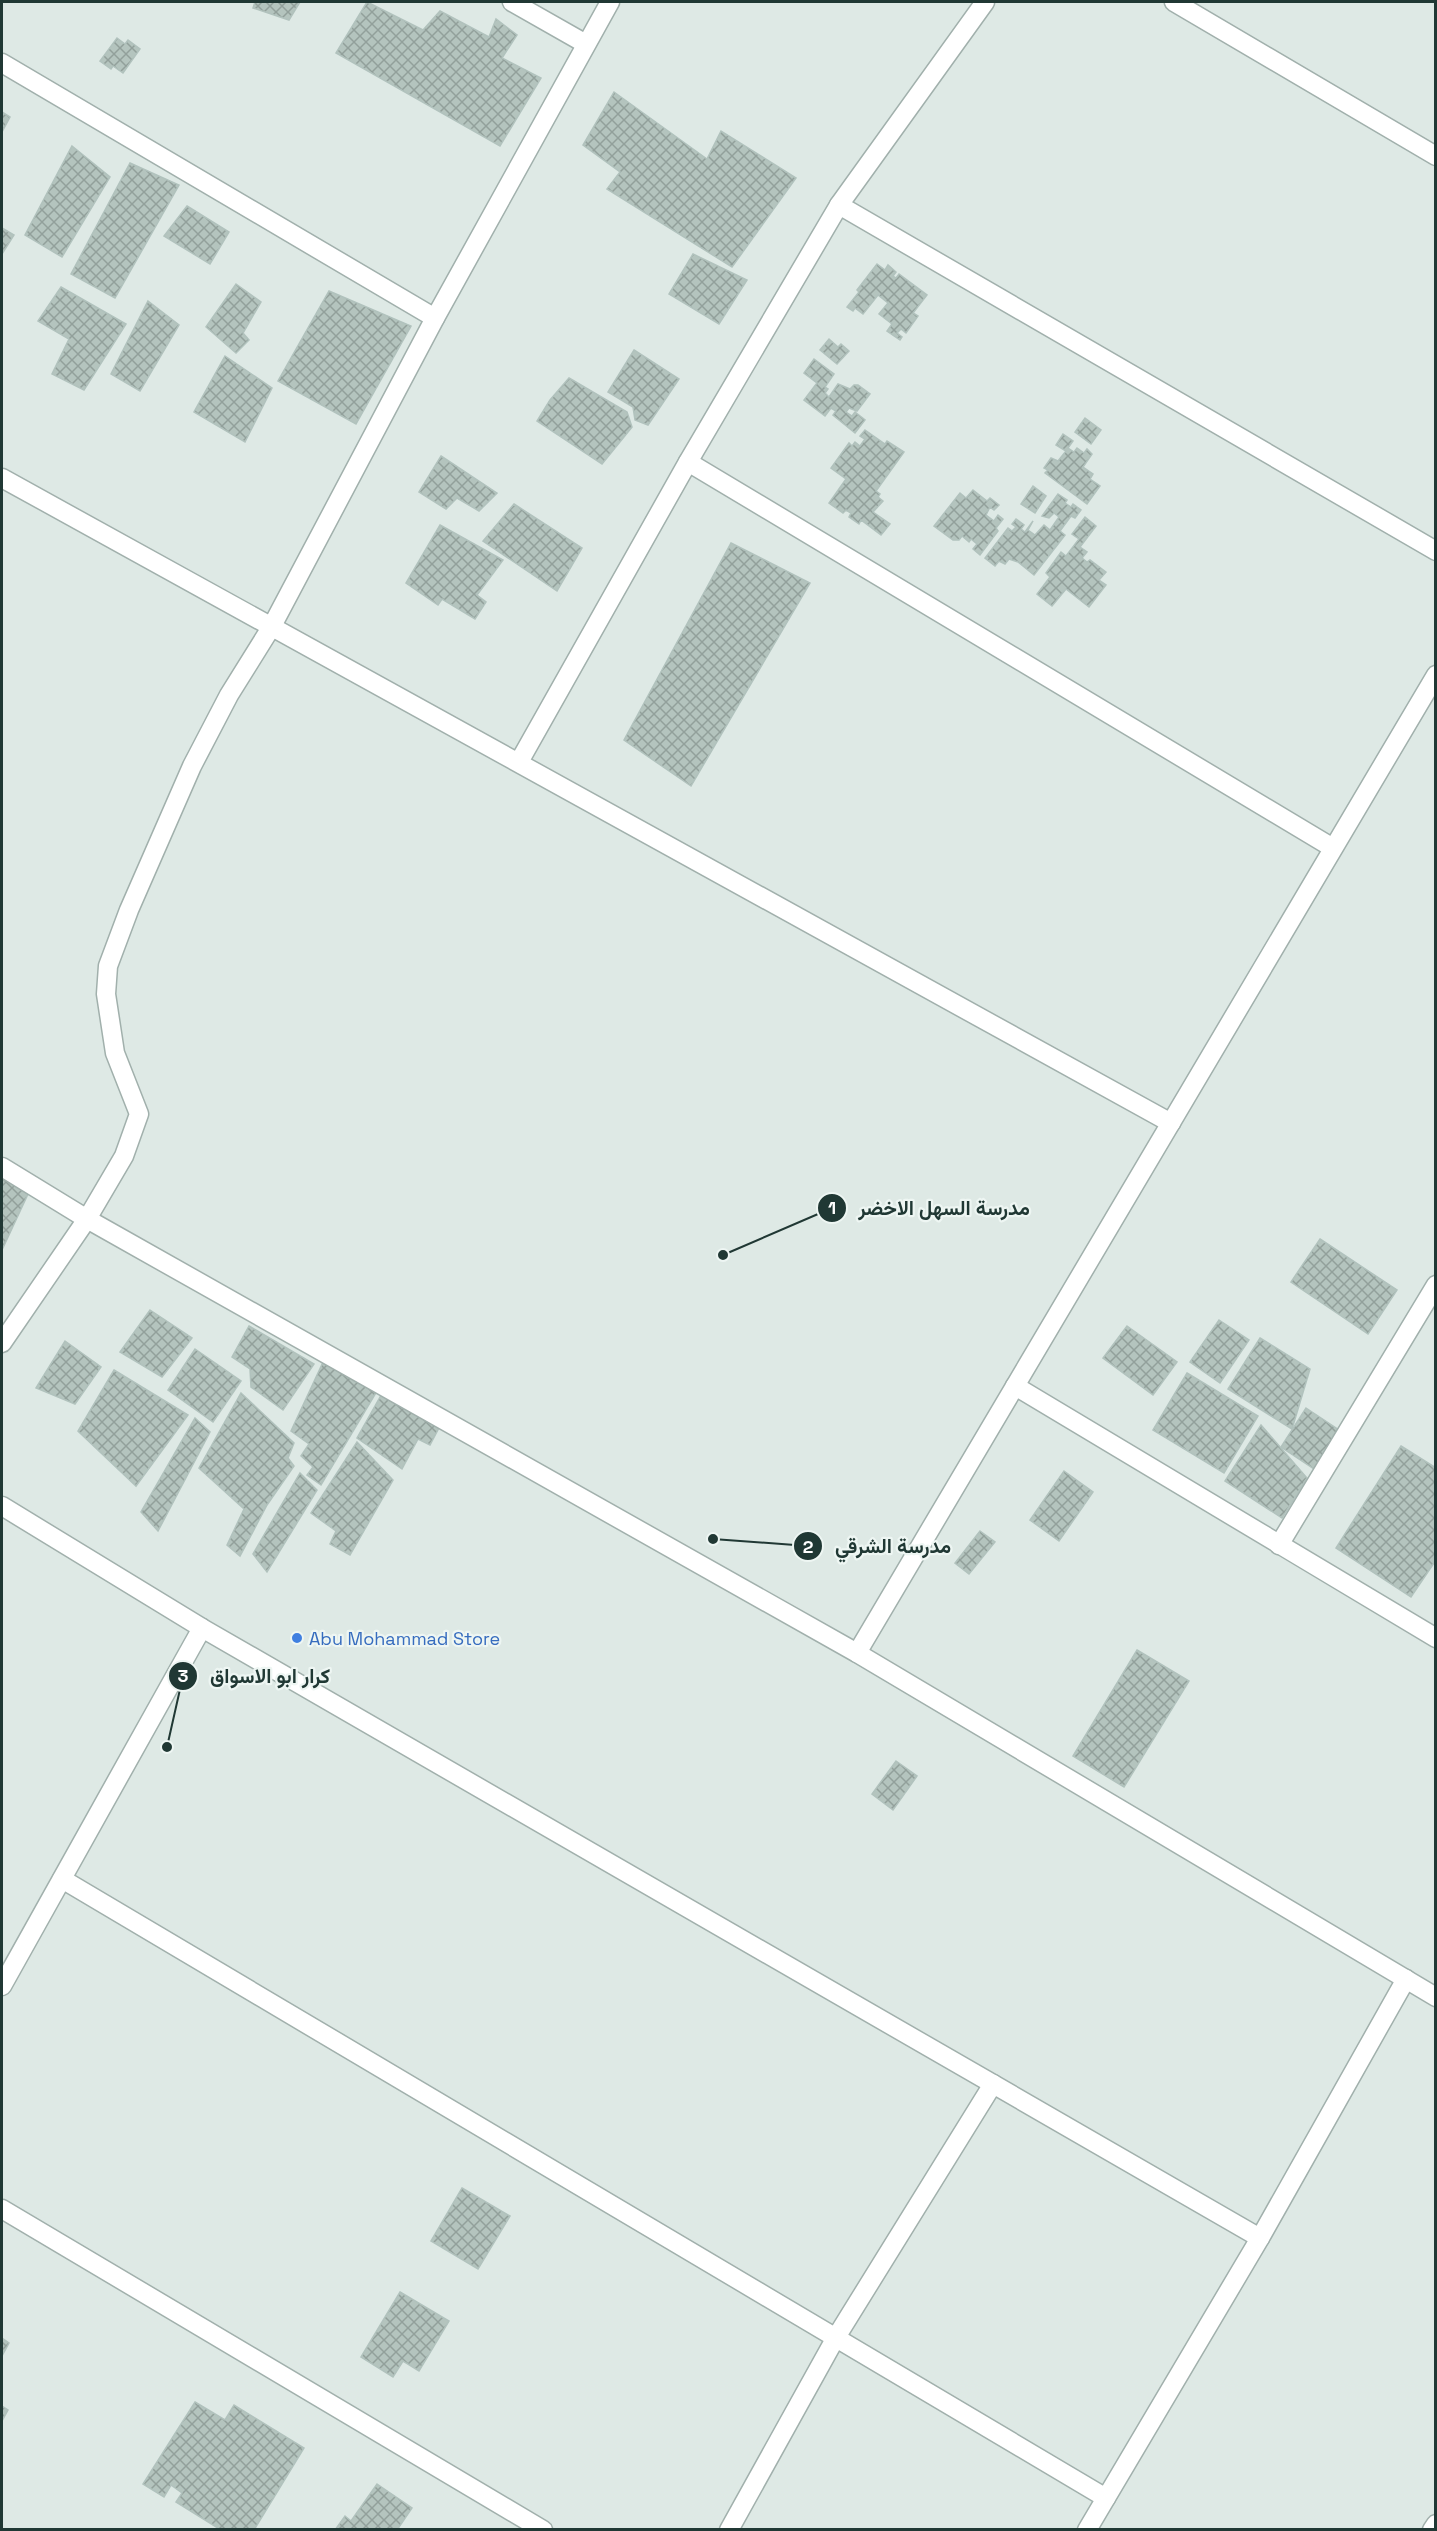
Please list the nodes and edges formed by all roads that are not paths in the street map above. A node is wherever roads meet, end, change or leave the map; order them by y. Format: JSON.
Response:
{"nodes":[{"id":1,"x":512,"y":2,"type":"edge"},
{"id":2,"x":610,"y":2,"type":"edge"},
{"id":3,"x":985,"y":2,"type":"edge"},
{"id":4,"x":1174,"y":2,"type":"edge"},
{"id":5,"x":586,"y":44,"type":"junction"},
{"id":6,"x":2,"y":63,"type":"edge"},
{"id":7,"x":1436,"y":156,"type":"edge"},
{"id":8,"x":839,"y":205,"type":"junction"},
{"id":9,"x":435,"y":318,"type":"junction"},
{"id":10,"x":688,"y":462,"type":"junction"},
{"id":11,"x":2,"y":478,"type":"edge"},
{"id":12,"x":1436,"y":551,"type":"edge"},
{"id":13,"x":272,"y":626,"type":"junction"},
{"id":14,"x":1436,"y":675,"type":"edge"},
{"id":15,"x":519,"y":762,"type":"junction"},
{"id":16,"x":1333,"y":848,"type":"junction"},
{"id":17,"x":1171,"y":1123,"type":"junction"},
{"id":18,"x":2,"y":1167,"type":"edge"},
{"id":19,"x":87,"y":1219,"type":"junction"},
{"id":20,"x":1436,"y":1285,"type":"edge"},
{"id":21,"x":2,"y":1343,"type":"edge"},
{"id":22,"x":1015,"y":1386,"type":"junction"},
{"id":23,"x":2,"y":1506,"type":"edge"},
{"id":24,"x":1279,"y":1545,"type":"junction"},
{"id":25,"x":202,"y":1628,"type":"junction"},
{"id":26,"x":1436,"y":1638,"type":"edge"},
{"id":27,"x":857,"y":1653,"type":"junction"},
{"id":28,"x":62,"y":1879,"type":"junction"},
{"id":29,"x":1406,"y":1979,"type":"junction"},
{"id":30,"x":2,"y":1986,"type":"edge"},
{"id":31,"x":1436,"y":1997,"type":"edge"},
{"id":32,"x":993,"y":2084,"type":"junction"},
{"id":33,"x":2,"y":2209,"type":"edge"},
{"id":34,"x":1260,"y":2238,"type":"junction"},
{"id":35,"x":835,"y":2339,"type":"junction"},
{"id":36,"x":1106,"y":2498,"type":"junction"},
{"id":37,"x":1436,"y":2524,"type":"edge"},
{"id":38,"x":543,"y":2529,"type":"edge"},
{"id":39,"x":729,"y":2529,"type":"edge"},
{"id":40,"x":1087,"y":2529,"type":"edge"},
{"id":41,"x":1432,"y":2529,"type":"edge"}],
"edges":[{"from":1,"to":5,"type":"street"},
{"from":2,"to":5,"type":"street"},
{"from":3,"to":8,"type":"street"},
{"from":4,"to":7,"type":"street"},
{"from":5,"to":9,"type":"street"},
{"from":6,"to":9,"type":"street"},
{"from":8,"to":10,"type":"street"},
{"from":8,"to":12,"type":"street"},
{"from":9,"to":13,"type":"street"},
{"from":10,"to":15,"type":"street"},
{"from":10,"to":16,"type":"street"},
{"from":11,"to":13,"type":"street"},
{"from":13,"to":15,"type":"street"},
{"from":13,"to":19,"type":"street"},
{"from":14,"to":16,"type":"street"},
{"from":15,"to":17,"type":"street"},
{"from":16,"to":17,"type":"street"},
{"from":17,"to":22,"type":"street"},
{"from":18,"to":19,"type":"street"},
{"from":19,"to":21,"type":"street"},
{"from":19,"to":27,"type":"street"},
{"from":20,"to":24,"type":"street"},
{"from":22,"to":24,"type":"street"},
{"from":22,"to":27,"type":"street"},
{"from":23,"to":25,"type":"street"},
{"from":24,"to":26,"type":"street"},
{"from":25,"to":28,"type":"street"},
{"from":25,"to":32,"type":"street"},
{"from":27,"to":29,"type":"street"},
{"from":28,"to":30,"type":"street"},
{"from":28,"to":35,"type":"street"},
{"from":29,"to":31,"type":"street"},
{"from":29,"to":34,"type":"street"},
{"from":32,"to":34,"type":"street"},
{"from":32,"to":35,"type":"street"},
{"from":33,"to":38,"type":"street"},
{"from":34,"to":36,"type":"street"},
{"from":35,"to":36,"type":"street"},
{"from":35,"to":39,"type":"street"},
{"from":36,"to":40,"type":"street"},
{"from":37,"to":41,"type":"street"}]}
